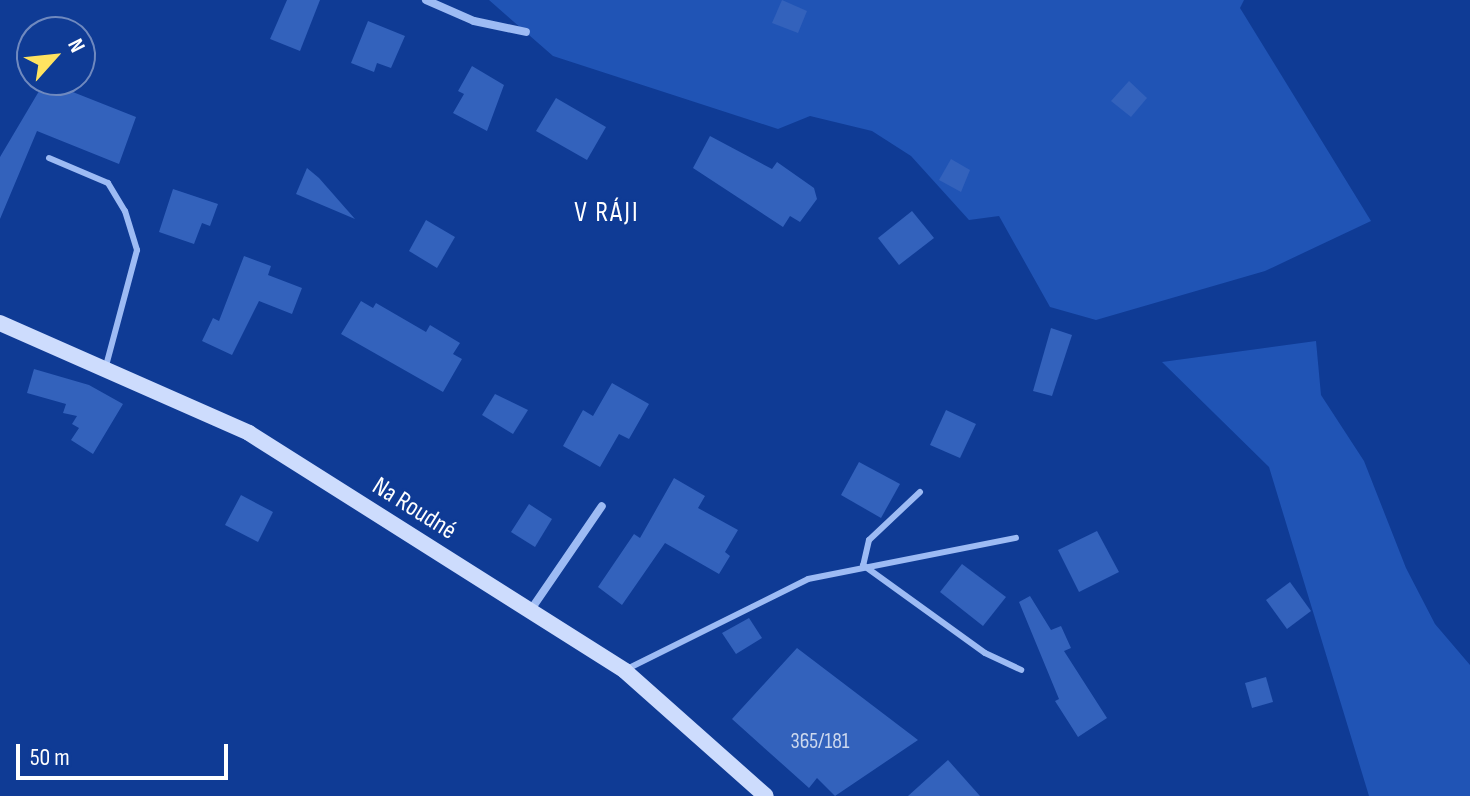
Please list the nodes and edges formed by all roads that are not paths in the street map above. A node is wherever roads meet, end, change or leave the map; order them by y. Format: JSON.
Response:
{"nodes":[{"id":1,"x":426,"y":0,"type":"edge"},
{"id":2,"x":526,"y":32,"type":"dead end"},
{"id":3,"x":49,"y":158,"type":"dead end"},
{"id":4,"x":0,"y":323,"type":"edge"},
{"id":5,"x":105,"y":370,"type":"junction"},
{"id":6,"x":920,"y":492,"type":"dead end"},
{"id":7,"x":602,"y":506,"type":"dead end"},
{"id":8,"x":1016,"y":538,"type":"dead end"},
{"id":9,"x":863,"y":565,"type":"junction"},
{"id":10,"x":530,"y":611,"type":"junction"},
{"id":11,"x":1021,"y":670,"type":"dead end"},
{"id":12,"x":625,"y":671,"type":"junction"},
{"id":13,"x":766,"y":796,"type":"edge"}],
"edges":[{"from":1,"to":2,"type":"street"},
{"from":3,"to":5,"type":"lane"},
{"from":4,"to":5,"type":"street","name":"Na Roudné"},
{"from":5,"to":10,"type":"street","name":"Na Roudné"},
{"from":6,"to":9,"type":"lane"},
{"from":7,"to":10,"type":"street"},
{"from":8,"to":9,"type":"lane"},
{"from":9,"to":11,"type":"lane"},
{"from":9,"to":12,"type":"lane"},
{"from":10,"to":12,"type":"street","name":"Na Roudné"},
{"from":12,"to":13,"type":"street","name":"Na Roudné"}]}
